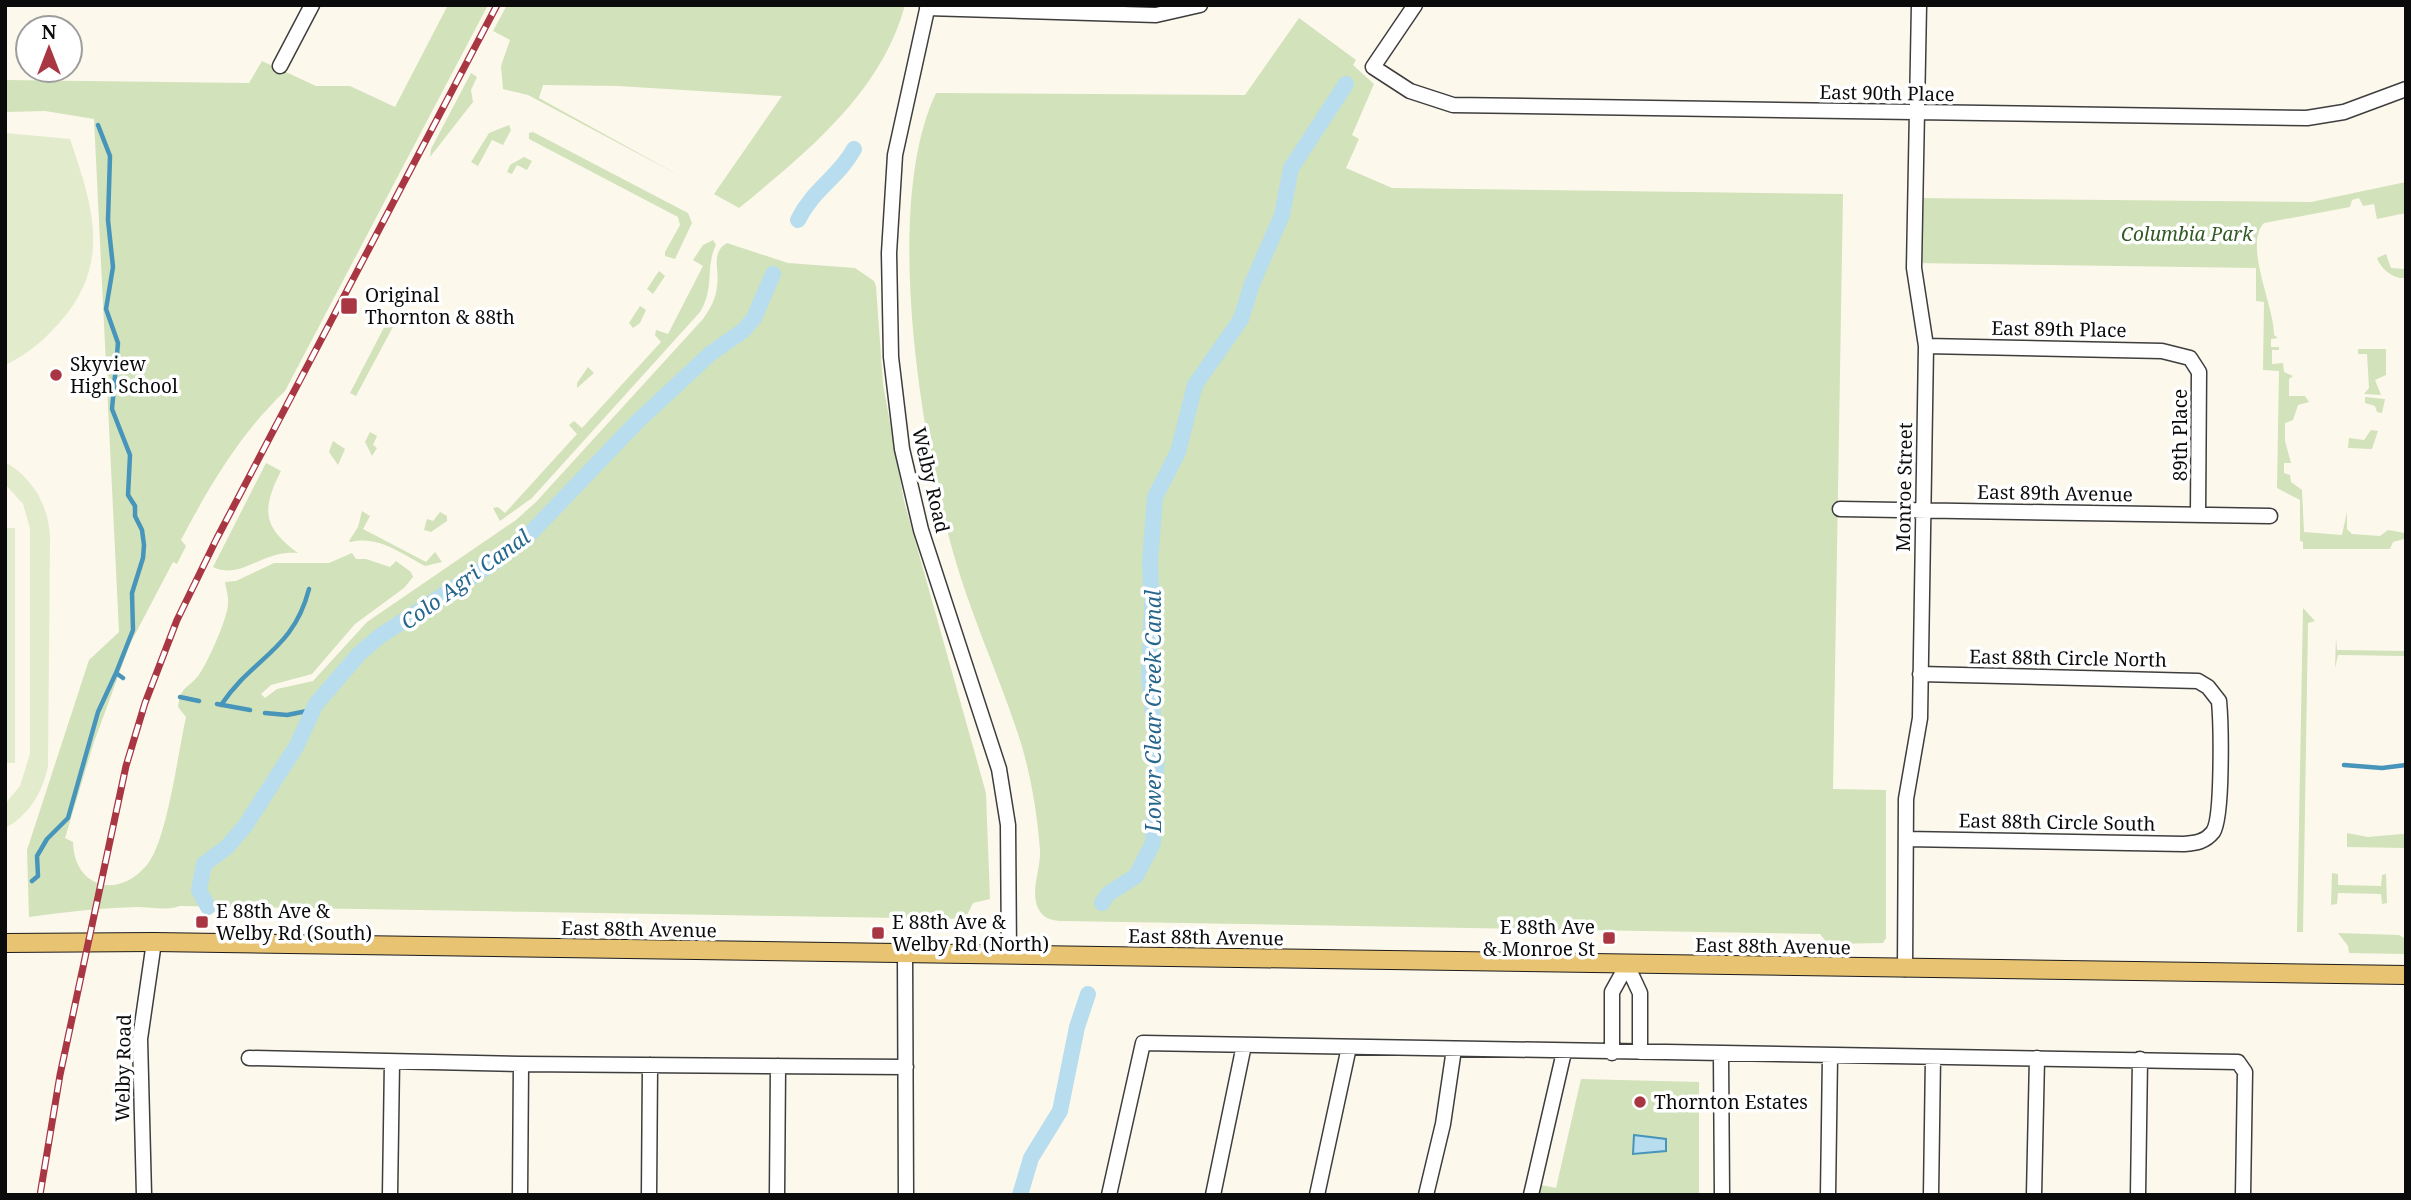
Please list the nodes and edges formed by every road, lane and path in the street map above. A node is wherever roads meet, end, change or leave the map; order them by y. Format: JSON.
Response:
{"nodes":[{"id":1,"x":312,"y":5,"type":"edge"},
{"id":2,"x":1200,"y":5,"type":"edge"},
{"id":3,"x":1415,"y":5,"type":"edge"},
{"id":4,"x":1919,"y":5,"type":"edge"},
{"id":5,"x":928,"y":6,"type":"edge"},
{"id":6,"x":281,"y":66,"type":"dead end"},
{"id":7,"x":2406,"y":89,"type":"edge"},
{"id":8,"x":1916,"y":113,"type":"junction"},
{"id":9,"x":1926,"y":346,"type":"junction"},
{"id":10,"x":2190,"y":358,"type":"joint"},
{"id":11,"x":1840,"y":509,"type":"dead end"},
{"id":12,"x":1922,"y":510,"type":"junction"},
{"id":13,"x":2198,"y":514,"type":"junction"},
{"id":14,"x":2270,"y":516,"type":"dead end"},
{"id":15,"x":1920,"y":674,"type":"junction"},
{"id":16,"x":1906,"y":839,"type":"junction"},
{"id":17,"x":2205,"y":839,"type":"joint"},
{"id":18,"x":153,"y":942,"type":"junction"},
{"id":19,"x":5,"y":943,"type":"edge"},
{"id":20,"x":905,"y":954,"type":"junction"},
{"id":21,"x":1009,"y":955,"type":"junction"},
{"id":22,"x":1627,"y":965,"type":"junction"},
{"id":23,"x":1905,"y":969,"type":"junction"},
{"id":24,"x":2406,"y":975,"type":"edge"},
{"id":25,"x":1244,"y":1045,"type":"junction"},
{"id":26,"x":1349,"y":1047,"type":"junction"},
{"id":27,"x":1454,"y":1049,"type":"junction"},
{"id":28,"x":1563,"y":1052,"type":"junction"},
{"id":29,"x":1640,"y":1052,"type":"junction"},
{"id":30,"x":1612,"y":1053,"type":"junction"},
{"id":31,"x":1721,"y":1055,"type":"junction"},
{"id":32,"x":1830,"y":1056,"type":"junction"},
{"id":33,"x":1933,"y":1057,"type":"junction"},
{"id":34,"x":249,"y":1058,"type":"dead end"},
{"id":35,"x":2037,"y":1058,"type":"junction"},
{"id":36,"x":2140,"y":1059,"type":"junction"},
{"id":37,"x":392,"y":1062,"type":"junction"},
{"id":38,"x":521,"y":1064,"type":"junction"},
{"id":39,"x":650,"y":1065,"type":"junction"},
{"id":40,"x":778,"y":1066,"type":"junction"},
{"id":41,"x":906,"y":1068,"type":"junction"},
{"id":42,"x":144,"y":1195,"type":"edge"},
{"id":43,"x":390,"y":1195,"type":"edge"},
{"id":44,"x":520,"y":1195,"type":"edge"},
{"id":45,"x":649,"y":1195,"type":"edge"},
{"id":46,"x":777,"y":1195,"type":"edge"},
{"id":47,"x":906,"y":1195,"type":"edge"},
{"id":48,"x":1109,"y":1195,"type":"edge"},
{"id":49,"x":1213,"y":1195,"type":"edge"},
{"id":50,"x":1317,"y":1195,"type":"edge"},
{"id":51,"x":1426,"y":1195,"type":"edge"},
{"id":52,"x":1531,"y":1195,"type":"edge"},
{"id":53,"x":1722,"y":1195,"type":"edge"},
{"id":54,"x":1828,"y":1195,"type":"edge"},
{"id":55,"x":1931,"y":1195,"type":"edge"},
{"id":56,"x":2034,"y":1195,"type":"edge"},
{"id":57,"x":2138,"y":1195,"type":"edge"},
{"id":58,"x":2243,"y":1195,"type":"edge"}],
"edges":[{"from":1,"to":6,"type":"street"},
{"from":2,"to":5,"type":"street"},
{"from":3,"to":8,"type":"street","name":"East 90th Place"},
{"from":4,"to":8,"type":"street","name":"Monroe Street"},
{"from":5,"to":21,"type":"street","name":"Welby Road"},
{"from":7,"to":8,"type":"street","name":"East 90th Place"},
{"from":8,"to":9,"type":"street","name":"Monroe Street"},
{"from":9,"to":10,"type":"street","name":"East 89th Place"},
{"from":9,"to":12,"type":"street","name":"Monroe Street"},
{"from":10,"to":13,"type":"street","name":"89th Place"},
{"from":11,"to":12,"type":"street","name":"East 89th Avenue"},
{"from":12,"to":13,"type":"street","name":"East 89th Avenue"},
{"from":12,"to":15,"type":"street","name":"Monroe Street"},
{"from":13,"to":14,"type":"street","name":"East 89th Avenue"},
{"from":15,"to":16,"type":"street","name":"Monroe Street"},
{"from":15,"to":17,"type":"street","name":"East 88th Circle North"},
{"from":16,"to":17,"type":"street","name":"East 88th Circle South"},
{"from":16,"to":23,"type":"street","name":"Monroe Street"},
{"from":18,"to":19,"type":"main road","name":"East 88th Avenue"},
{"from":18,"to":20,"type":"main road","name":"East 88th Avenue"},
{"from":18,"to":42,"type":"street","name":"Welby Road"},
{"from":20,"to":21,"type":"main road","name":"East 88th Avenue"},
{"from":20,"to":41,"type":"street"},
{"from":21,"to":22,"type":"main road","name":"East 88th Avenue"},
{"from":22,"to":23,"type":"main road","name":"East 88th Avenue"},
{"from":22,"to":29,"type":"street"},
{"from":22,"to":30,"type":"street"},
{"from":23,"to":24,"type":"main road","name":"East 88th Avenue"},
{"from":25,"to":26,"type":"street"},
{"from":25,"to":48,"type":"street"},
{"from":25,"to":49,"type":"street"},
{"from":26,"to":27,"type":"street"},
{"from":26,"to":50,"type":"street"},
{"from":27,"to":28,"type":"street"},
{"from":27,"to":51,"type":"street"},
{"from":28,"to":30,"type":"street"},
{"from":28,"to":52,"type":"street"},
{"from":29,"to":30,"type":"street"},
{"from":29,"to":31,"type":"street"},
{"from":31,"to":32,"type":"street"},
{"from":31,"to":53,"type":"street"},
{"from":32,"to":33,"type":"street"},
{"from":32,"to":54,"type":"street"},
{"from":33,"to":35,"type":"street"},
{"from":33,"to":55,"type":"street"},
{"from":34,"to":37,"type":"street"},
{"from":35,"to":36,"type":"street"},
{"from":35,"to":56,"type":"street"},
{"from":36,"to":57,"type":"street"},
{"from":36,"to":58,"type":"street"},
{"from":37,"to":38,"type":"street"},
{"from":37,"to":43,"type":"street"},
{"from":38,"to":39,"type":"street"},
{"from":38,"to":44,"type":"street"},
{"from":39,"to":40,"type":"street"},
{"from":39,"to":45,"type":"street"},
{"from":40,"to":41,"type":"street"},
{"from":40,"to":46,"type":"street"},
{"from":41,"to":47,"type":"street"}]}
